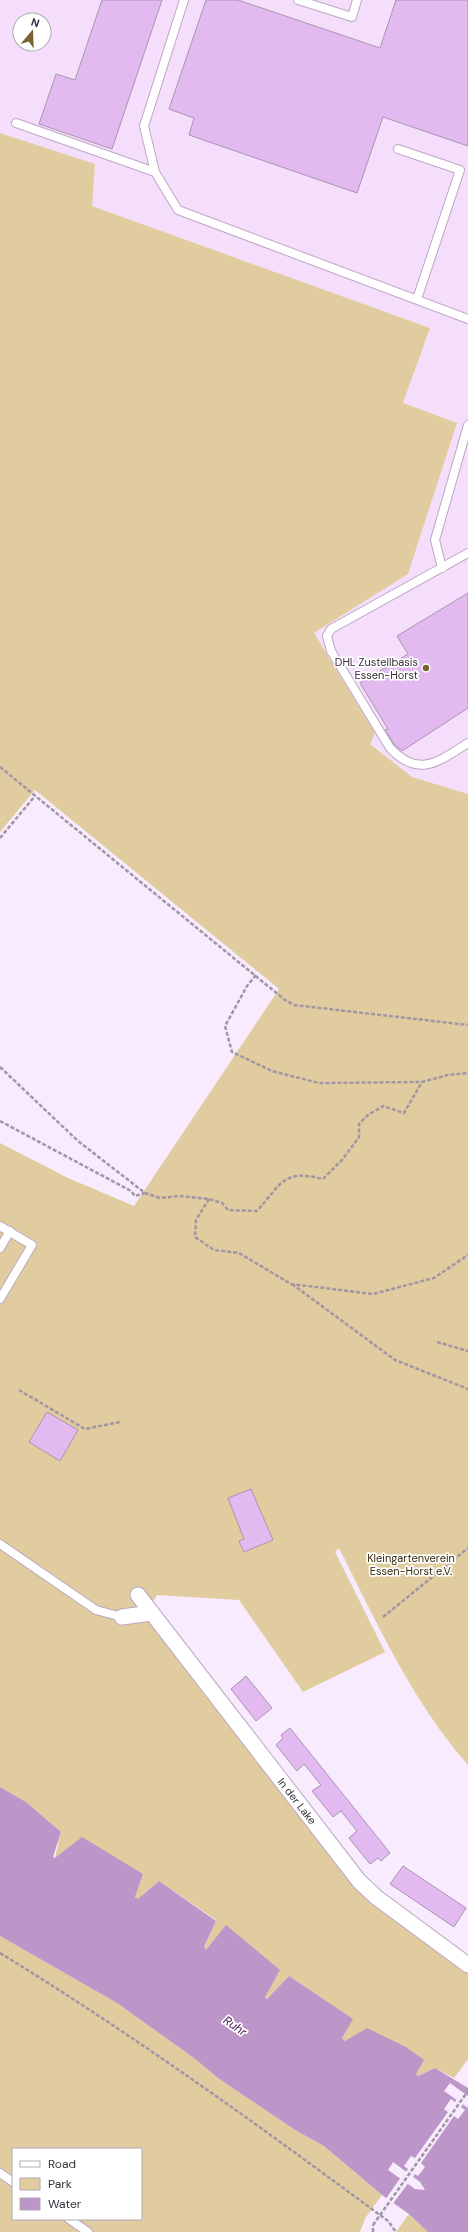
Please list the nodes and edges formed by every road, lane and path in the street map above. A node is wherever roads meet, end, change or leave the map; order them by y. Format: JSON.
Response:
{"nodes":[{"id":1,"x":184,"y":0,"type":"edge"},
{"id":2,"x":298,"y":0,"type":"edge"},
{"id":3,"x":357,"y":0,"type":"edge"},
{"id":4,"x":16,"y":123,"type":"dead end"},
{"id":5,"x":398,"y":149,"type":"dead end"},
{"id":6,"x":155,"y":172,"type":"junction"},
{"id":7,"x":417,"y":300,"type":"junction"},
{"id":8,"x":468,"y":319,"type":"edge"},
{"id":9,"x":468,"y":426,"type":"edge"},
{"id":10,"x":468,"y":553,"type":"edge"},
{"id":11,"x":442,"y":568,"type":"junction"},
{"id":12,"x":468,"y":743,"type":"edge"},
{"id":13,"x":0,"y":767,"type":"edge"},
{"id":14,"x":35,"y":796,"type":"junction"},
{"id":15,"x":0,"y":838,"type":"edge"},
{"id":16,"x":256,"y":975,"type":"junction"},
{"id":17,"x":468,"y":1025,"type":"edge"},
{"id":18,"x":0,"y":1066,"type":"edge"},
{"id":19,"x":468,"y":1074,"type":"edge"},
{"id":20,"x":422,"y":1082,"type":"junction"},
{"id":21,"x":0,"y":1121,"type":"edge"},
{"id":22,"x":145,"y":1193,"type":"junction"},
{"id":23,"x":209,"y":1199,"type":"junction"},
{"id":24,"x":0,"y":1226,"type":"edge"},
{"id":25,"x":10,"y":1231,"type":"junction"},
{"id":26,"x":0,"y":1248,"type":"edge"},
{"id":27,"x":468,"y":1255,"type":"edge"},
{"id":28,"x":291,"y":1284,"type":"junction"},
{"id":29,"x":0,"y":1299,"type":"edge"},
{"id":30,"x":437,"y":1342,"type":"dead end"},
{"id":31,"x":468,"y":1351,"type":"edge"},
{"id":32,"x":468,"y":1389,"type":"edge"},
{"id":33,"x":19,"y":1390,"type":"dead end"},
{"id":34,"x":120,"y":1422,"type":"dead end"},
{"id":35,"x":0,"y":1544,"type":"edge"},
{"id":36,"x":468,"y":1548,"type":"edge"},
{"id":37,"x":138,"y":1595,"type":"dead end"},
{"id":38,"x":151,"y":1613,"type":"junction"},
{"id":39,"x":383,"y":1616,"type":"dead end"},
{"id":40,"x":122,"y":1617,"type":"joint"},
{"id":41,"x":0,"y":1953,"type":"edge"},
{"id":42,"x":468,"y":1964,"type":"edge"},
{"id":43,"x":468,"y":2090,"type":"edge"},
{"id":44,"x":0,"y":2173,"type":"edge"},
{"id":45,"x":12,"y":2181,"type":"edge"},
{"id":46,"x":70,"y":2220,"type":"edge"},
{"id":47,"x":88,"y":2232,"type":"edge"},
{"id":48,"x":373,"y":2232,"type":"edge"},
{"id":49,"x":396,"y":2232,"type":"edge"}],
"edges":[{"from":1,"to":6,"type":"lane"},
{"from":2,"to":3,"type":"lane"},
{"from":4,"to":6,"type":"lane"},
{"from":5,"to":7,"type":"lane"},
{"from":6,"to":7,"type":"lane"},
{"from":7,"to":8,"type":"lane"},
{"from":9,"to":11,"type":"lane"},
{"from":10,"to":11,"type":"lane"},
{"from":11,"to":12,"type":"lane"},
{"from":13,"to":14,"type":"path"},
{"from":14,"to":15,"type":"path"},
{"from":14,"to":16,"type":"path"},
{"from":16,"to":17,"type":"path"},
{"from":16,"to":20,"type":"path"},
{"from":18,"to":22,"type":"path"},
{"from":19,"to":20,"type":"path"},
{"from":20,"to":23,"type":"path"},
{"from":21,"to":22,"type":"path"},
{"from":22,"to":23,"type":"path"},
{"from":23,"to":28,"type":"path"},
{"from":24,"to":25,"type":"lane"},
{"from":25,"to":26,"type":"lane"},
{"from":25,"to":29,"type":"lane"},
{"from":27,"to":28,"type":"path"},
{"from":28,"to":32,"type":"path"},
{"from":30,"to":31,"type":"path"},
{"from":33,"to":34,"type":"path"},
{"from":35,"to":40,"type":"lane"},
{"from":36,"to":39,"type":"path"},
{"from":37,"to":38,"type":"street","name":"In der Lake"},
{"from":38,"to":40,"type":"street"},
{"from":38,"to":42,"type":"street","name":"In der Lake"},
{"from":41,"to":49,"type":"path"},
{"from":43,"to":48,"type":"path","bridge":true},
{"from":44,"to":45,"type":"lane"},
{"from":46,"to":47,"type":"lane"}]}
